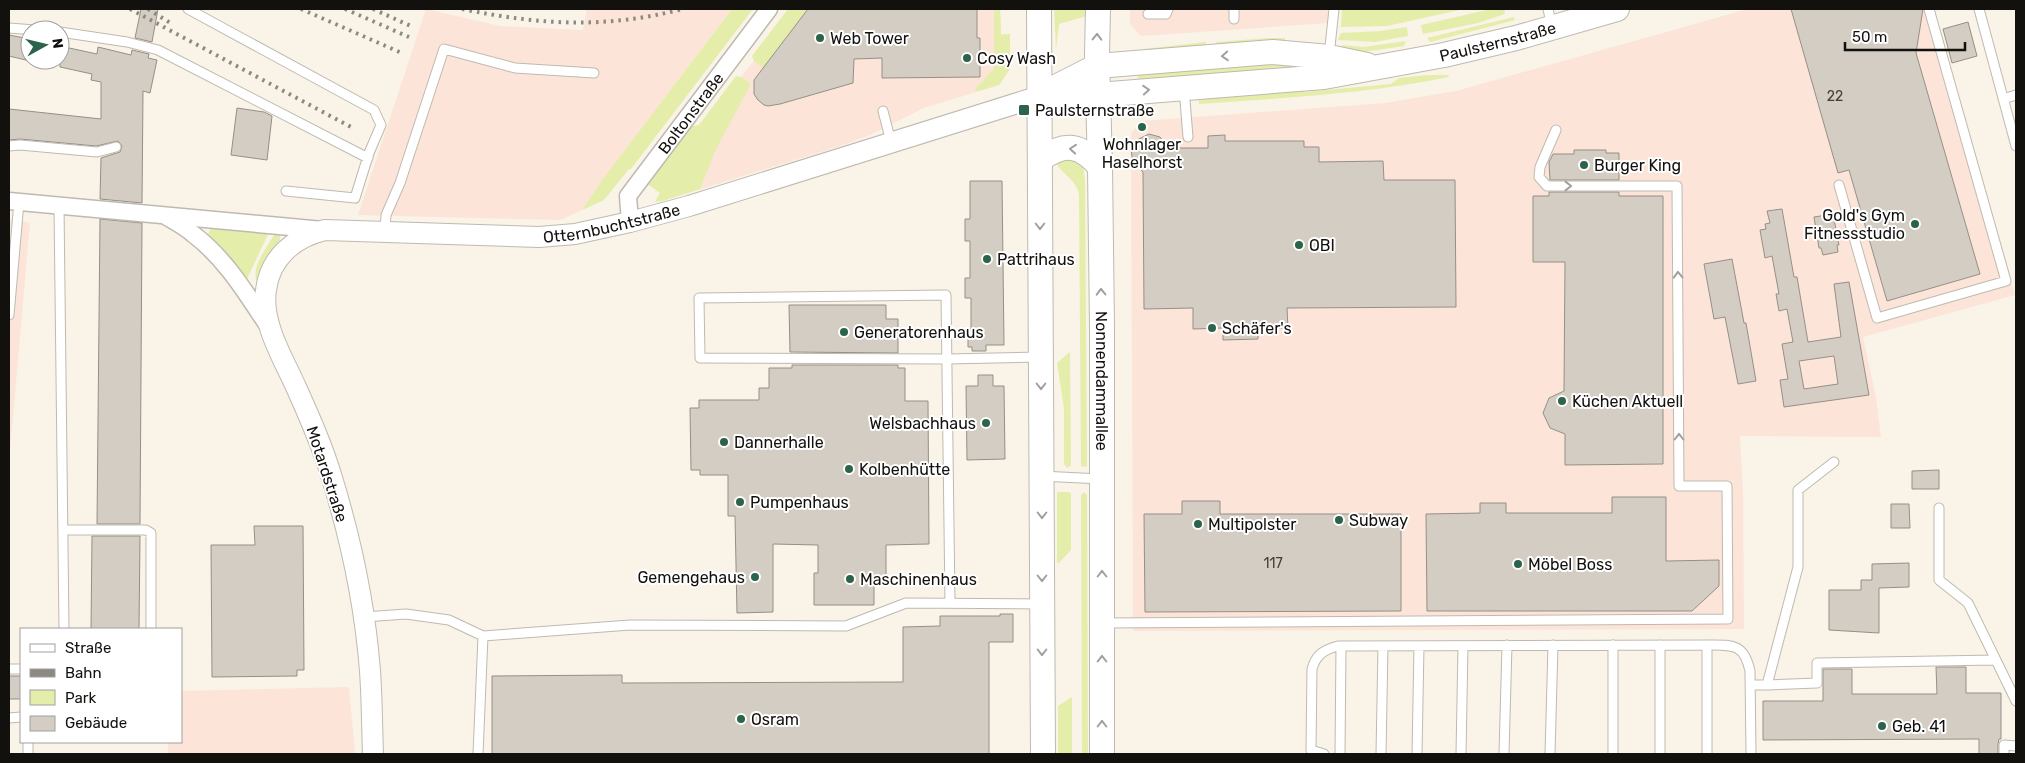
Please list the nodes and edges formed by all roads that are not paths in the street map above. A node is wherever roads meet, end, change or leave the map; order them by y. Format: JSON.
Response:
{"nodes":[{"id":1,"x":188,"y":9,"type":"edge"},
{"id":2,"x":769,"y":9,"type":"edge"},
{"id":3,"x":1039,"y":9,"type":"edge"},
{"id":4,"x":1098,"y":9,"type":"edge"},
{"id":5,"x":1168,"y":9,"type":"edge"},
{"id":6,"x":1234,"y":9,"type":"edge"},
{"id":7,"x":1334,"y":9,"type":"edge"},
{"id":8,"x":1618,"y":9,"type":"edge"},
{"id":9,"x":1929,"y":9,"type":"edge"},
{"id":10,"x":1979,"y":9,"type":"edge"},
{"id":11,"x":1148,"y":14,"type":"dead end"},
{"id":12,"x":1550,"y":18,"type":"edge"},
{"id":13,"x":1234,"y":19,"type":"dead end"},
{"id":14,"x":70,"y":34,"type":"edge"},
{"id":15,"x":1329,"y":57,"type":"junction"},
{"id":16,"x":1097,"y":66,"type":"junction"},
{"id":17,"x":1376,"y":67,"type":"junction"},
{"id":18,"x":594,"y":73,"type":"dead end"},
{"id":19,"x":1184,"y":88,"type":"junction"},
{"id":20,"x":2016,"y":95,"type":"edge"},
{"id":21,"x":1040,"y":96,"type":"junction"},
{"id":22,"x":1098,"y":96,"type":"junction"},
{"id":23,"x":2003,"y":99,"type":"junction"},
{"id":24,"x":883,"y":111,"type":"dead end"},
{"id":25,"x":1556,"y":130,"type":"dead end"},
{"id":26,"x":1188,"y":137,"type":"dead end"},
{"id":27,"x":891,"y":142,"type":"junction"},
{"id":28,"x":9,"y":146,"type":"edge"},
{"id":29,"x":2016,"y":146,"type":"edge"},
{"id":30,"x":116,"y":147,"type":"dead end"},
{"id":31,"x":368,"y":158,"type":"junction"},
{"id":32,"x":1041,"y":160,"type":"junction"},
{"id":33,"x":1100,"y":167,"type":"junction"},
{"id":34,"x":1839,"y":184,"type":"dead end"},
{"id":35,"x":286,"y":191,"type":"dead end"},
{"id":36,"x":14,"y":202,"type":"edge"},
{"id":37,"x":59,"y":206,"type":"junction"},
{"id":38,"x":165,"y":216,"type":"junction"},
{"id":39,"x":630,"y":222,"type":"junction"},
{"id":40,"x":326,"y":230,"type":"junction"},
{"id":41,"x":385,"y":232,"type":"junction"},
{"id":42,"x":9,"y":315,"type":"edge"},
{"id":43,"x":272,"y":330,"type":"junction"},
{"id":44,"x":1041,"y":357,"type":"junction"},
{"id":45,"x":947,"y":359,"type":"junction"},
{"id":46,"x":1834,"y":462,"type":"dead end"},
{"id":47,"x":1041,"y":476,"type":"junction"},
{"id":48,"x":1101,"y":479,"type":"junction"},
{"id":49,"x":1939,"y":508,"type":"dead end"},
{"id":50,"x":63,"y":530,"type":"junction"},
{"id":51,"x":950,"y":603,"type":"junction"},
{"id":52,"x":1042,"y":604,"type":"junction"},
{"id":53,"x":364,"y":617,"type":"junction"},
{"id":54,"x":1102,"y":623,"type":"junction"},
{"id":55,"x":64,"y":628,"type":"edge"},
{"id":56,"x":151,"y":628,"type":"edge"},
{"id":57,"x":483,"y":636,"type":"junction"},
{"id":58,"x":1552,"y":645,"type":"junction"},
{"id":59,"x":1613,"y":645,"type":"junction"},
{"id":60,"x":1660,"y":645,"type":"junction"},
{"id":61,"x":1707,"y":645,"type":"junction"},
{"id":62,"x":1341,"y":646,"type":"junction"},
{"id":63,"x":1383,"y":646,"type":"junction"},
{"id":64,"x":1419,"y":646,"type":"junction"},
{"id":65,"x":1464,"y":646,"type":"junction"},
{"id":66,"x":1507,"y":646,"type":"junction"},
{"id":67,"x":1996,"y":660,"type":"junction"},
{"id":68,"x":1751,"y":685,"type":"junction"},
{"id":69,"x":1766,"y":685,"type":"junction"},
{"id":70,"x":2016,"y":701,"type":"edge"},
{"id":71,"x":2016,"y":746,"type":"edge"},
{"id":72,"x":373,"y":754,"type":"edge"},
{"id":73,"x":478,"y":754,"type":"edge"},
{"id":74,"x":1043,"y":754,"type":"edge"},
{"id":75,"x":1102,"y":754,"type":"edge"},
{"id":76,"x":1324,"y":754,"type":"edge"},
{"id":77,"x":1340,"y":754,"type":"edge"},
{"id":78,"x":1381,"y":754,"type":"edge"},
{"id":79,"x":1417,"y":754,"type":"edge"},
{"id":80,"x":1461,"y":754,"type":"edge"},
{"id":81,"x":1504,"y":754,"type":"edge"},
{"id":82,"x":1550,"y":754,"type":"edge"},
{"id":83,"x":1613,"y":754,"type":"edge"},
{"id":84,"x":1660,"y":754,"type":"edge"},
{"id":85,"x":1707,"y":754,"type":"edge"},
{"id":86,"x":1751,"y":754,"type":"edge"},
{"id":87,"x":2004,"y":754,"type":"edge"}],
"edges":[{"from":1,"to":31,"type":"lane"},
{"from":2,"to":39,"type":"street","name":"Boltonstraße"},
{"from":3,"to":21,"type":"main road"},
{"from":16,"to":4,"type":"main road","name":"Nonnendammallee","one_way":true},
{"from":5,"to":11,"type":"lane"},
{"from":6,"to":13,"type":"lane"},
{"from":7,"to":15,"type":"lane"},
{"from":8,"to":12,"type":"main road","name":"Paulsternstraße"},
{"from":9,"to":34,"type":"lane"},
{"from":10,"to":23,"type":"lane"},
{"from":12,"to":17,"type":"main road","name":"Paulsternstraße"},
{"from":14,"to":31,"type":"lane"},
{"from":15,"to":16,"type":"main road","name":"Paulsternstraße","one_way":true},
{"from":15,"to":17,"type":"main road","name":"Paulsternstraße"},
{"from":16,"to":21,"type":"main road","name":"Paulsternstraße"},
{"from":16,"to":22,"type":"main road","name":"Nonnendammallee"},
{"from":17,"to":19,"type":"main road","name":"Paulsternstraße"},
{"from":18,"to":41,"type":"lane"},
{"from":22,"to":19,"type":"main road","name":"Paulsternstraße","one_way":true},
{"from":19,"to":26,"type":"lane"},
{"from":20,"to":23,"type":"lane"},
{"from":21,"to":22,"type":"main road","name":"Paulsternstraße"},
{"from":21,"to":27,"type":"street","name":"Otternbuchtstraße"},
{"from":21,"to":32,"type":"main road"},
{"from":22,"to":33,"type":"main road","name":"Nonnendammallee"},
{"from":23,"to":29,"type":"lane"},
{"from":24,"to":27,"type":"lane"},
{"from":25,"to":54,"type":"lane"},
{"from":27,"to":39,"type":"street","name":"Otternbuchtstraße"},
{"from":28,"to":30,"type":"lane"},
{"from":31,"to":35,"type":"lane"},
{"from":33,"to":32,"type":"main road","one_way":true},
{"from":32,"to":44,"type":"main road","one_way":true},
{"from":48,"to":33,"type":"main road","name":"Nonnendammallee","one_way":true},
{"from":36,"to":37,"type":"street","name":"Otternbuchtstraße"},
{"from":36,"to":42,"type":"lane"},
{"from":37,"to":38,"type":"street","name":"Otternbuchtstraße"},
{"from":37,"to":50,"type":"lane"},
{"from":38,"to":40,"type":"street","name":"Otternbuchtstraße"},
{"from":38,"to":43,"type":"street","name":"Otternbuchtstraße"},
{"from":39,"to":41,"type":"street","name":"Otternbuchtstraße"},
{"from":40,"to":41,"type":"street","name":"Otternbuchtstraße"},
{"from":40,"to":43,"type":"street","name":"Motardstraße"},
{"from":43,"to":53,"type":"street","name":"Motardstraße"},
{"from":44,"to":45,"type":"lane"},
{"from":44,"to":47,"type":"main road","one_way":true},
{"from":45,"to":45,"type":"lane"},
{"from":45,"to":51,"type":"lane"},
{"from":46,"to":69,"type":"lane"},
{"from":47,"to":48,"type":"lane"},
{"from":47,"to":52,"type":"main road","one_way":true},
{"from":54,"to":48,"type":"main road","name":"Nonnendammallee","one_way":true},
{"from":49,"to":67,"type":"lane"},
{"from":50,"to":55,"type":"lane"},
{"from":50,"to":56,"type":"lane"},
{"from":51,"to":52,"type":"lane"},
{"from":51,"to":57,"type":"lane"},
{"from":52,"to":74,"type":"main road","one_way":true},
{"from":53,"to":57,"type":"lane"},
{"from":53,"to":72,"type":"street","name":"Motardstraße"},
{"from":75,"to":54,"type":"main road","name":"Nonnendammallee","one_way":true},
{"from":57,"to":73,"type":"lane"},
{"from":58,"to":59,"type":"lane"},
{"from":58,"to":66,"type":"lane"},
{"from":58,"to":82,"type":"lane"},
{"from":59,"to":60,"type":"lane"},
{"from":59,"to":83,"type":"lane"},
{"from":60,"to":61,"type":"lane"},
{"from":60,"to":84,"type":"lane"},
{"from":61,"to":68,"type":"lane"},
{"from":61,"to":85,"type":"lane"},
{"from":62,"to":63,"type":"lane"},
{"from":62,"to":76,"type":"lane"},
{"from":62,"to":77,"type":"lane"},
{"from":63,"to":64,"type":"lane"},
{"from":63,"to":78,"type":"lane"},
{"from":64,"to":65,"type":"lane"},
{"from":64,"to":79,"type":"lane"},
{"from":65,"to":66,"type":"lane"},
{"from":65,"to":80,"type":"lane"},
{"from":66,"to":81,"type":"lane"},
{"from":67,"to":69,"type":"lane"},
{"from":67,"to":70,"type":"lane"},
{"from":68,"to":69,"type":"lane"},
{"from":68,"to":86,"type":"lane"},
{"from":71,"to":87,"type":"lane"}]}
